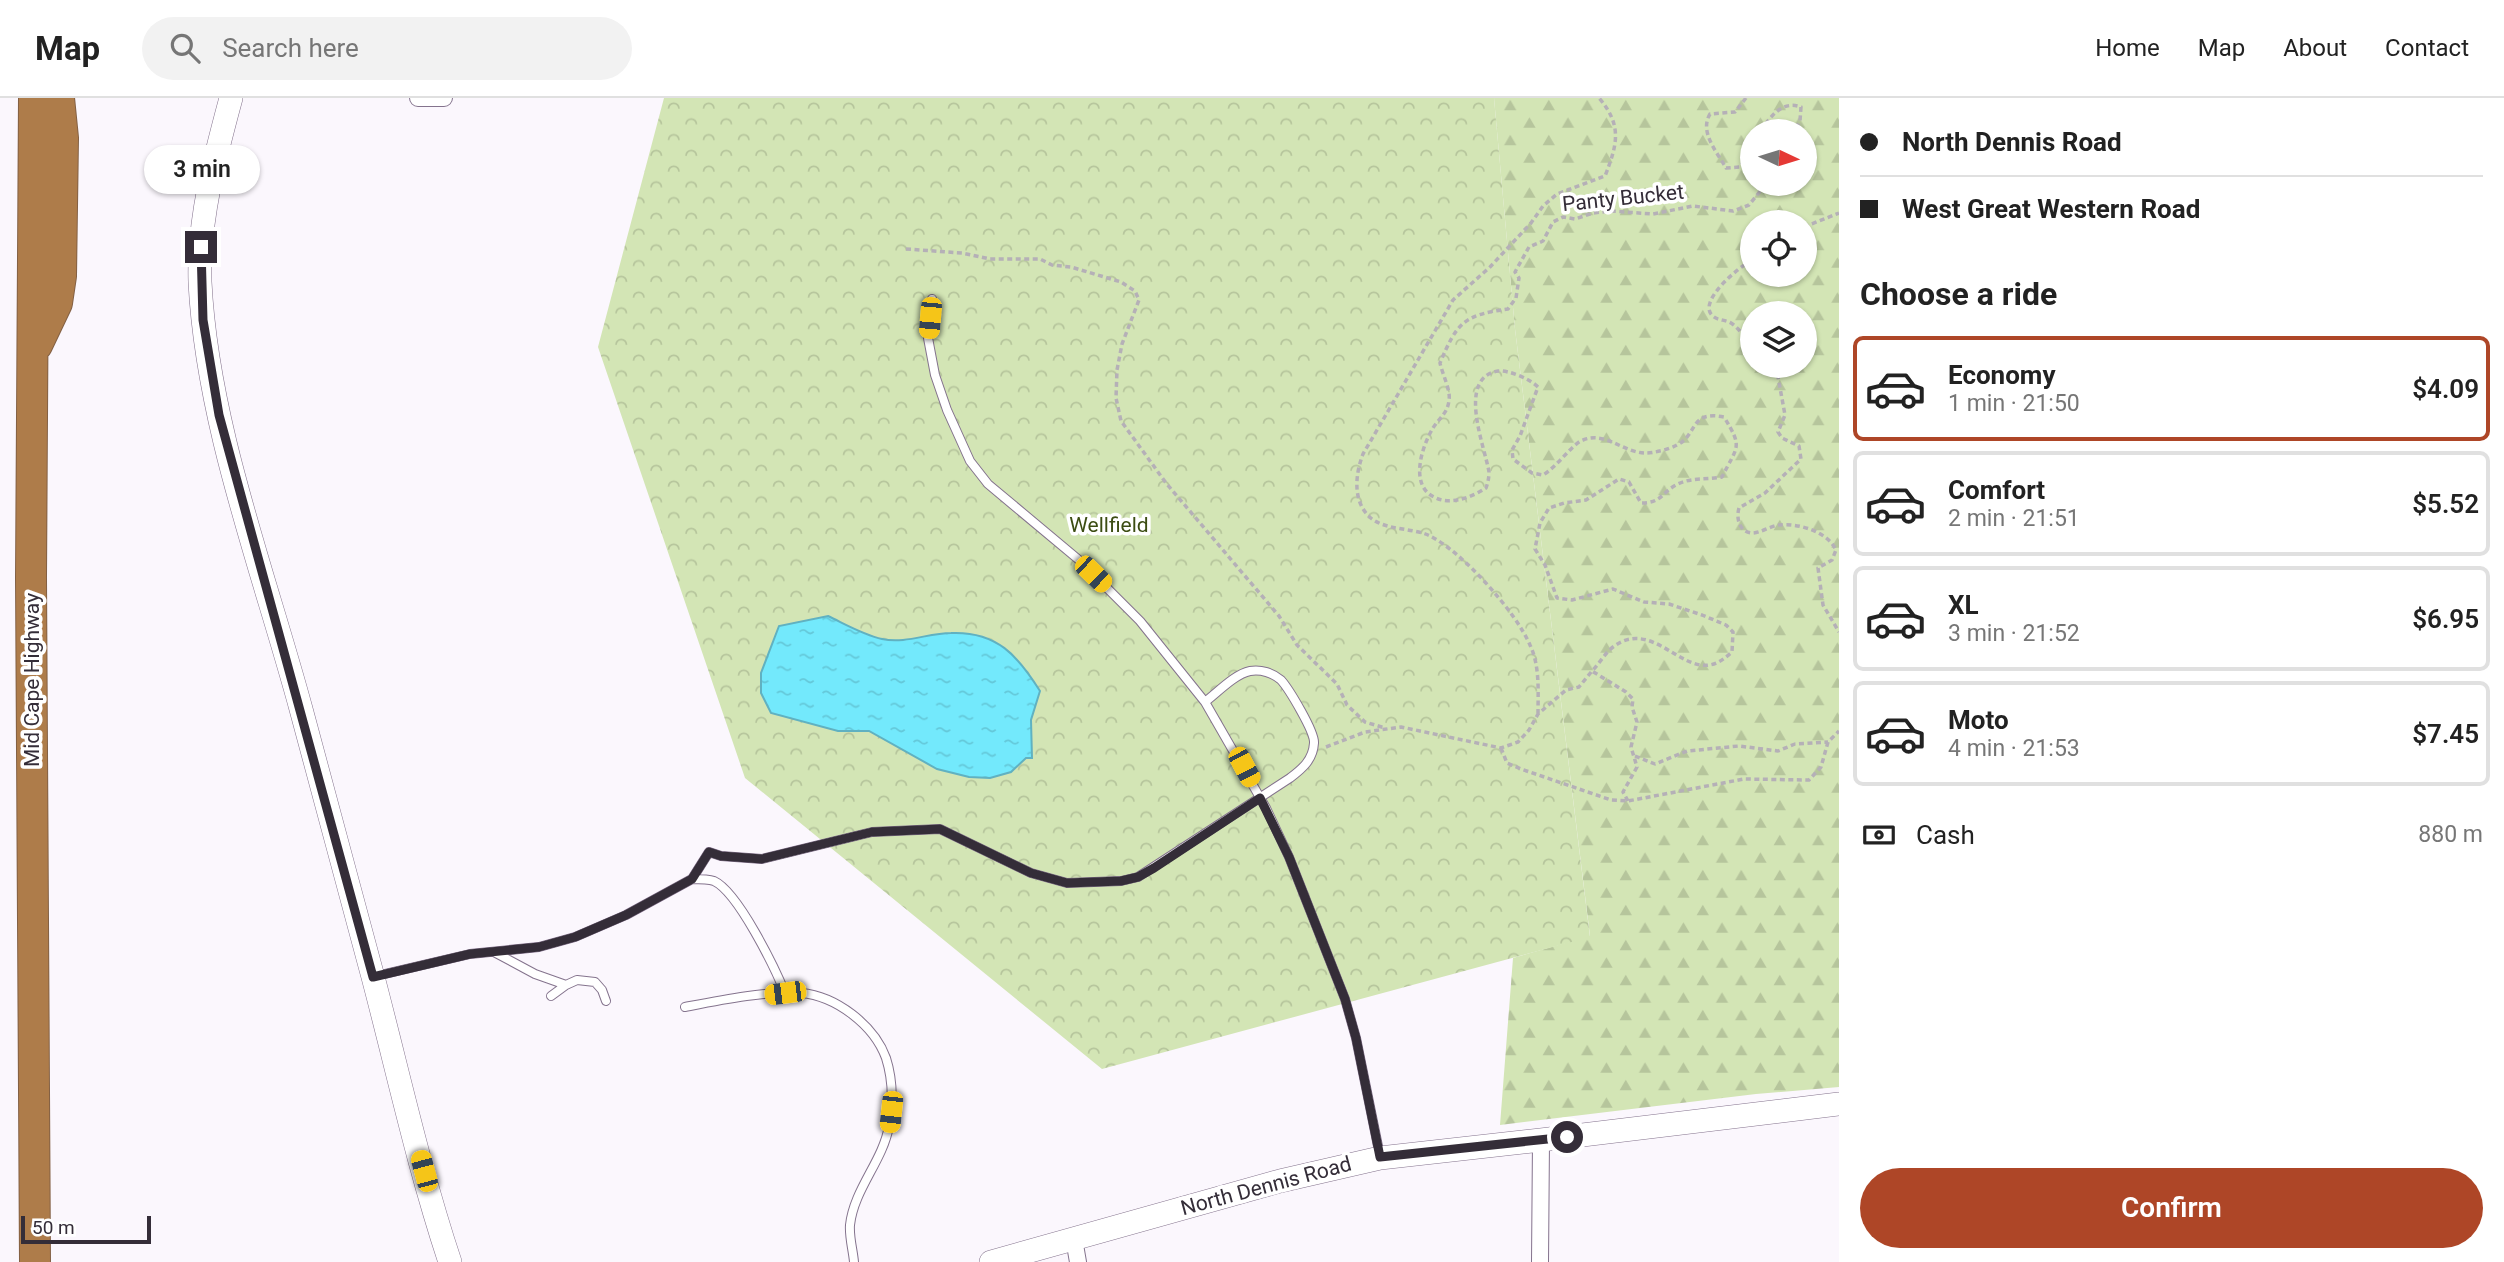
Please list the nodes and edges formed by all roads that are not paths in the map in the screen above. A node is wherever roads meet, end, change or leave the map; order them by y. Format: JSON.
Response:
{"nodes":[{"id":1,"x":34,"y":98,"type":"edge"},
{"id":2,"x":58,"y":98,"type":"edge"},
{"id":3,"x":231,"y":98,"type":"edge"},
{"id":4,"x":418,"y":98,"type":"edge"},
{"id":5,"x":444,"y":98,"type":"edge"},
{"id":6,"x":932,"y":299,"type":"dead end"},
{"id":7,"x":34,"y":351,"type":"junction"},
{"id":8,"x":1205,"y":702,"type":"junction"},
{"id":9,"x":1260,"y":798,"type":"junction"},
{"id":10,"x":692,"y":879,"type":"junction"},
{"id":11,"x":494,"y":953,"type":"junction"},
{"id":12,"x":373,"y":977,"type":"junction"},
{"id":13,"x":566,"y":985,"type":"junction"},
{"id":14,"x":785,"y":993,"type":"junction"},
{"id":15,"x":551,"y":996,"type":"dead end"},
{"id":16,"x":606,"y":1001,"type":"dead end"},
{"id":17,"x":685,"y":1007,"type":"dead end"},
{"id":18,"x":1839,"y":1104,"type":"edge"},
{"id":19,"x":1541,"y":1140,"type":"junction"},
{"id":20,"x":1380,"y":1157,"type":"junction"},
{"id":21,"x":1074,"y":1239,"type":"junction"},
{"id":22,"x":35,"y":1262,"type":"edge"},
{"id":23,"x":450,"y":1262,"type":"edge"},
{"id":24,"x":854,"y":1262,"type":"edge"},
{"id":25,"x":991,"y":1262,"type":"edge"},
{"id":26,"x":1078,"y":1262,"type":"edge"},
{"id":27,"x":1540,"y":1262,"type":"edge"}],
"edges":[{"from":1,"to":7,"type":"highway","name":"Mid Cape Highway"},
{"from":2,"to":7,"type":"highway"},
{"from":3,"to":12,"type":"street"},
{"from":4,"to":5,"type":"street"},
{"from":6,"to":8,"type":"lane"},
{"from":7,"to":22,"type":"highway","name":"Mid Cape Highway"},
{"from":8,"to":9,"type":"lane"},
{"from":8,"to":9,"type":"lane"},
{"from":9,"to":10,"type":"lane"},
{"from":9,"to":20,"type":"lane"},
{"from":10,"to":11,"type":"lane"},
{"from":10,"to":14,"type":"lane"},
{"from":11,"to":12,"type":"lane"},
{"from":11,"to":13,"type":"lane"},
{"from":12,"to":23,"type":"street"},
{"from":13,"to":15,"type":"lane"},
{"from":13,"to":16,"type":"lane"},
{"from":14,"to":17,"type":"lane"},
{"from":14,"to":24,"type":"lane"},
{"from":18,"to":19,"type":"street","name":"North Dennis Road"},
{"from":19,"to":20,"type":"street","name":"North Dennis Road"},
{"from":19,"to":27,"type":"street"},
{"from":20,"to":21,"type":"street","name":"North Dennis Road"},
{"from":21,"to":25,"type":"street","name":"North Dennis Road"},
{"from":21,"to":26,"type":"street"}]}
